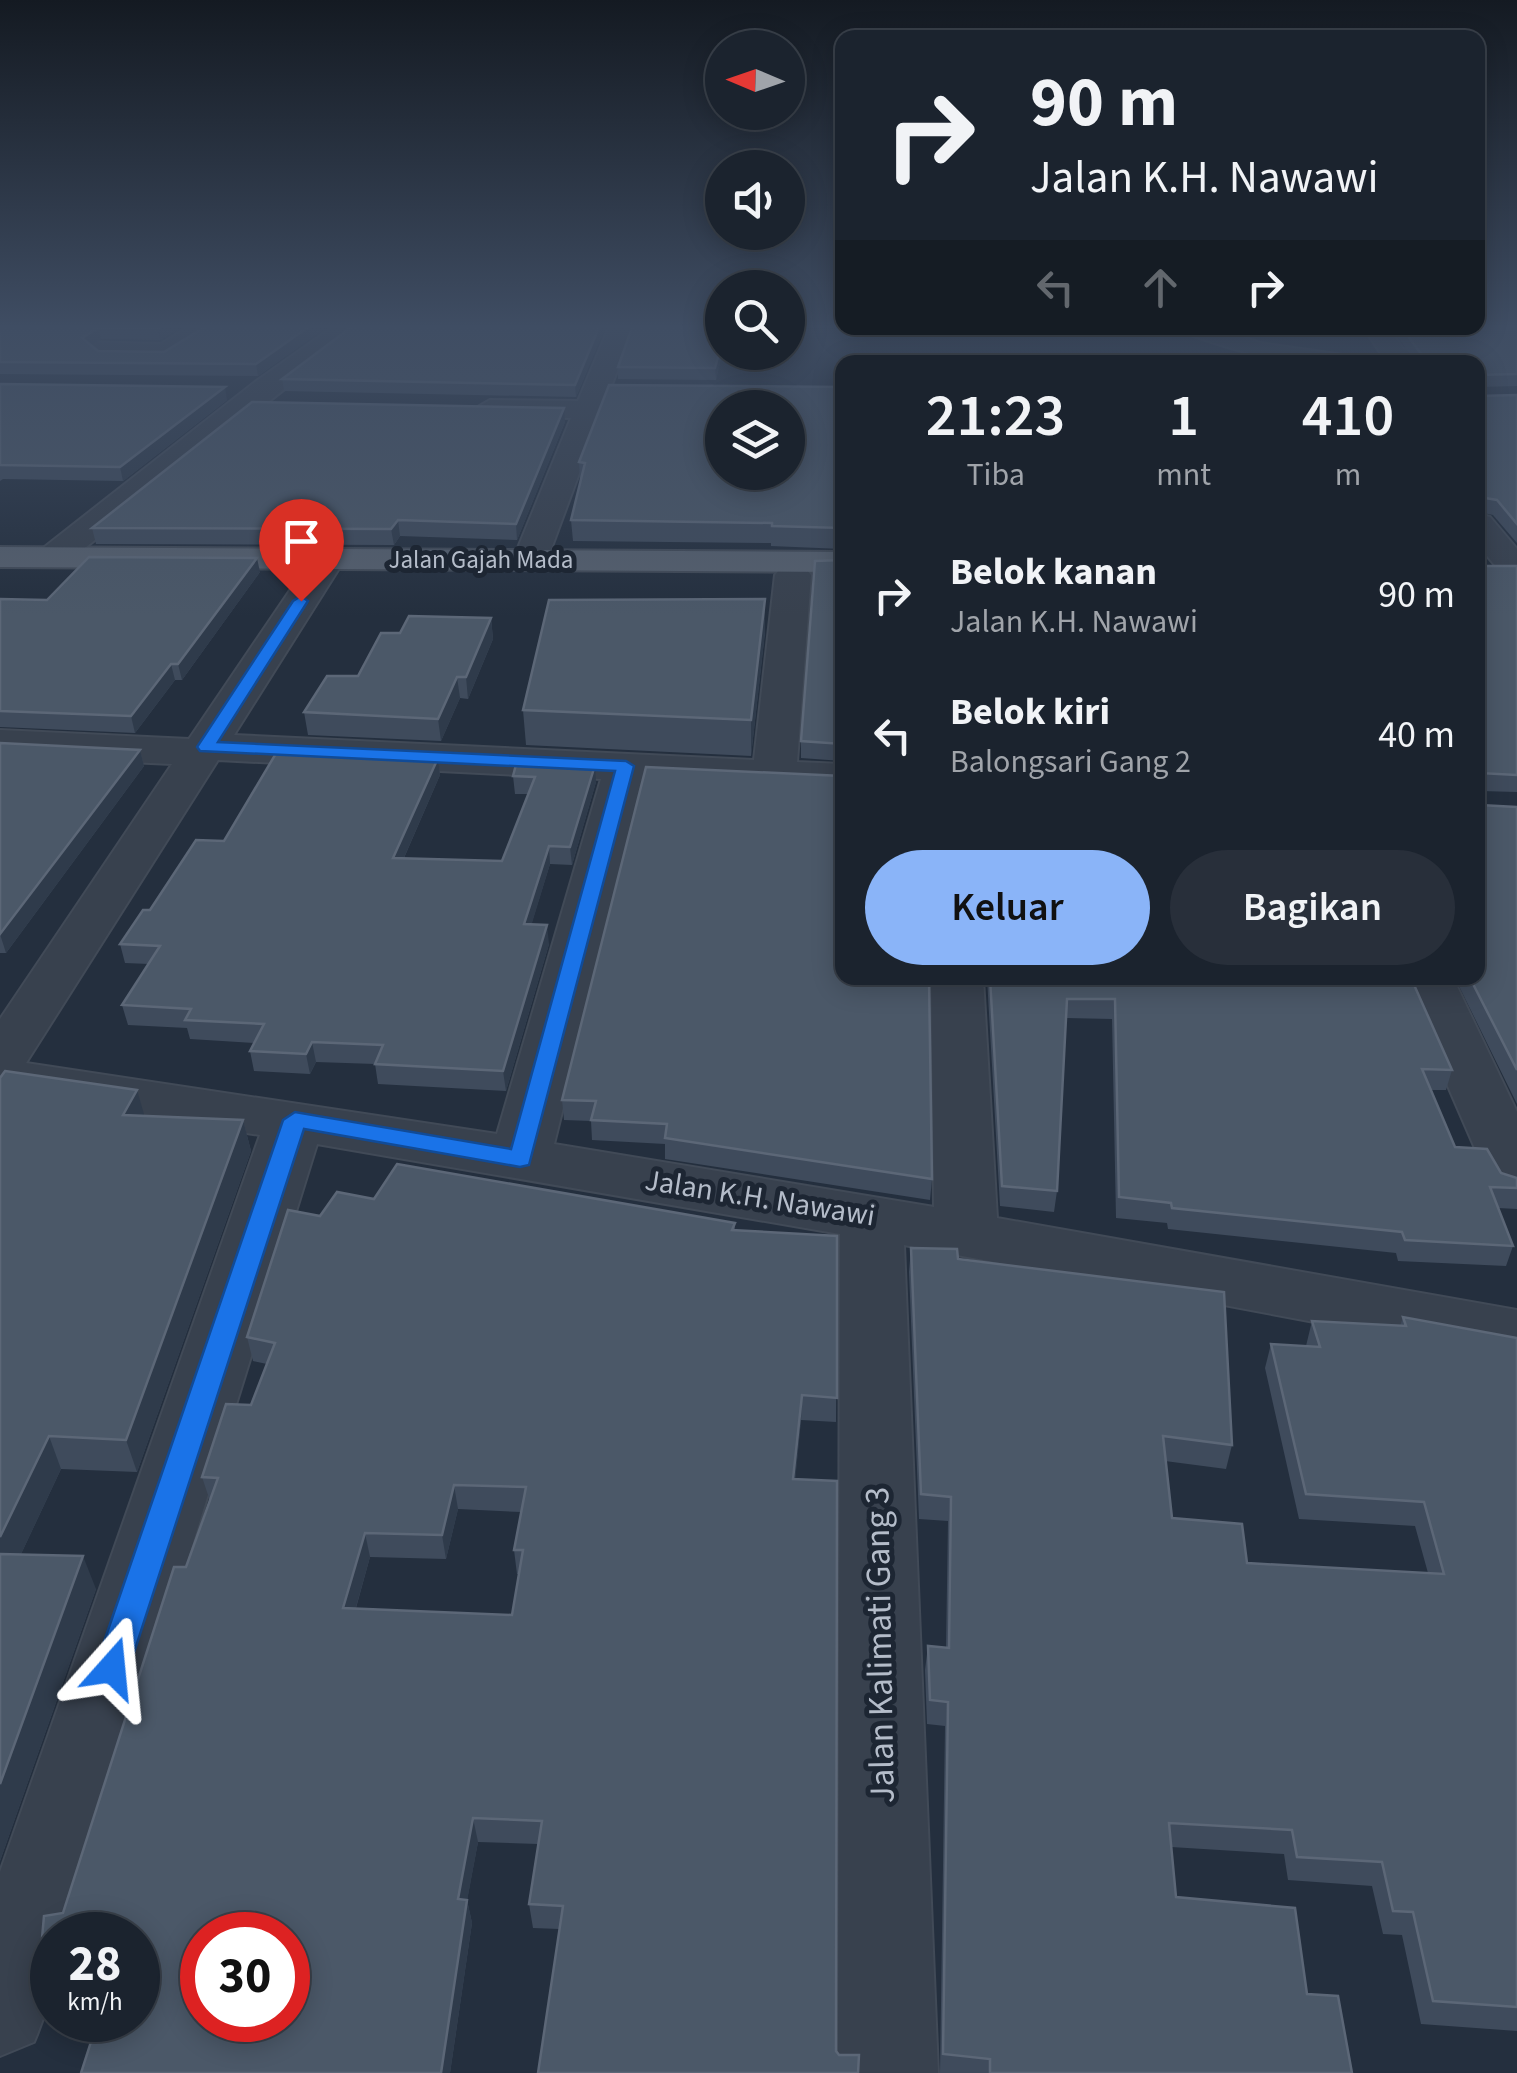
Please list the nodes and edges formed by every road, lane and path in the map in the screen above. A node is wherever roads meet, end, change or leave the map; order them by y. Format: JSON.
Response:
{"nodes":[{"id":1,"x":224,"y":422,"type":"edge"},
{"id":2,"x":582,"y":422,"type":"edge"},
{"id":3,"x":0,"y":556,"type":"edge"},
{"id":4,"x":54,"y":556,"type":"junction"},
{"id":5,"x":1503,"y":557,"type":"edge"},
{"id":6,"x":530,"y":560,"type":"junction"},
{"id":7,"x":835,"y":562,"type":"edge"},
{"id":8,"x":324,"y":566,"type":"junction"},
{"id":9,"x":569,"y":567,"type":"junction"},
{"id":10,"x":0,"y":569,"type":"edge"},
{"id":11,"x":794,"y":575,"type":"junction"},
{"id":12,"x":835,"y":575,"type":"edge"},
{"id":13,"x":1485,"y":575,"type":"edge"},
{"id":14,"x":0,"y":742,"type":"edge"},
{"id":15,"x":204,"y":750,"type":"junction"},
{"id":16,"x":626,"y":766,"type":"junction"},
{"id":17,"x":774,"y":773,"type":"junction"},
{"id":18,"x":835,"y":777,"type":"edge"},
{"id":19,"x":958,"y":985,"type":"edge"},
{"id":20,"x":1430,"y":985,"type":"edge"},
{"id":21,"x":0,"y":1060,"type":"edge"},
{"id":22,"x":0,"y":1077,"type":"edge"},
{"id":23,"x":295,"y":1120,"type":"junction"},
{"id":24,"x":520,"y":1159,"type":"junction"},
{"id":25,"x":1517,"y":1176,"type":"edge"},
{"id":26,"x":871,"y":1217,"type":"junction"},
{"id":27,"x":966,"y":1234,"type":"junction"},
{"id":28,"x":1517,"y":1336,"type":"edge"},
{"id":29,"x":0,"y":2008,"type":"edge"},
{"id":30,"x":888,"y":2073,"type":"edge"}],
"edges":[{"from":1,"to":4,"type":"street"},
{"from":2,"to":6,"type":"street"},
{"from":3,"to":4,"type":"main road","name":"Jalan Gajah Mada"},
{"from":4,"to":8,"type":"main road","name":"Jalan Gajah Mada"},
{"from":5,"to":13,"type":"main road"},
{"from":6,"to":8,"type":"main road","name":"Jalan Gajah Mada"},
{"from":6,"to":9,"type":"main road","name":"Jalan Gajah Mada"},
{"from":7,"to":9,"type":"main road","name":"Jalan Gajah Mada"},
{"from":8,"to":9,"type":"main road","name":"Jalan Gajah Mada"},
{"from":8,"to":10,"type":"main road","name":"Jalan Gajah Mada"},
{"from":8,"to":15,"type":"street"},
{"from":9,"to":11,"type":"main road","name":"Jalan Gajah Mada"},
{"from":11,"to":12,"type":"main road","name":"Jalan Gajah Mada"},
{"from":11,"to":17,"type":"street"},
{"from":14,"to":15,"type":"street"},
{"from":15,"to":16,"type":"street"},
{"from":15,"to":21,"type":"street"},
{"from":16,"to":17,"type":"street"},
{"from":16,"to":24,"type":"street"},
{"from":17,"to":18,"type":"street"},
{"from":19,"to":27,"type":"street"},
{"from":20,"to":25,"type":"street"},
{"from":22,"to":23,"type":"street","name":"Jalan K.H. Nawawi"},
{"from":23,"to":24,"type":"street","name":"Jalan K.H. Nawawi"},
{"from":23,"to":29,"type":"street"},
{"from":24,"to":26,"type":"street","name":"Jalan K.H. Nawawi"},
{"from":26,"to":27,"type":"street","name":"Jalan K.H. Nawawi"},
{"from":26,"to":30,"type":"street","name":"Jalan Kalimati Gang 3"},
{"from":27,"to":28,"type":"street","name":"Jalan K.H. Nawawi"}]}
